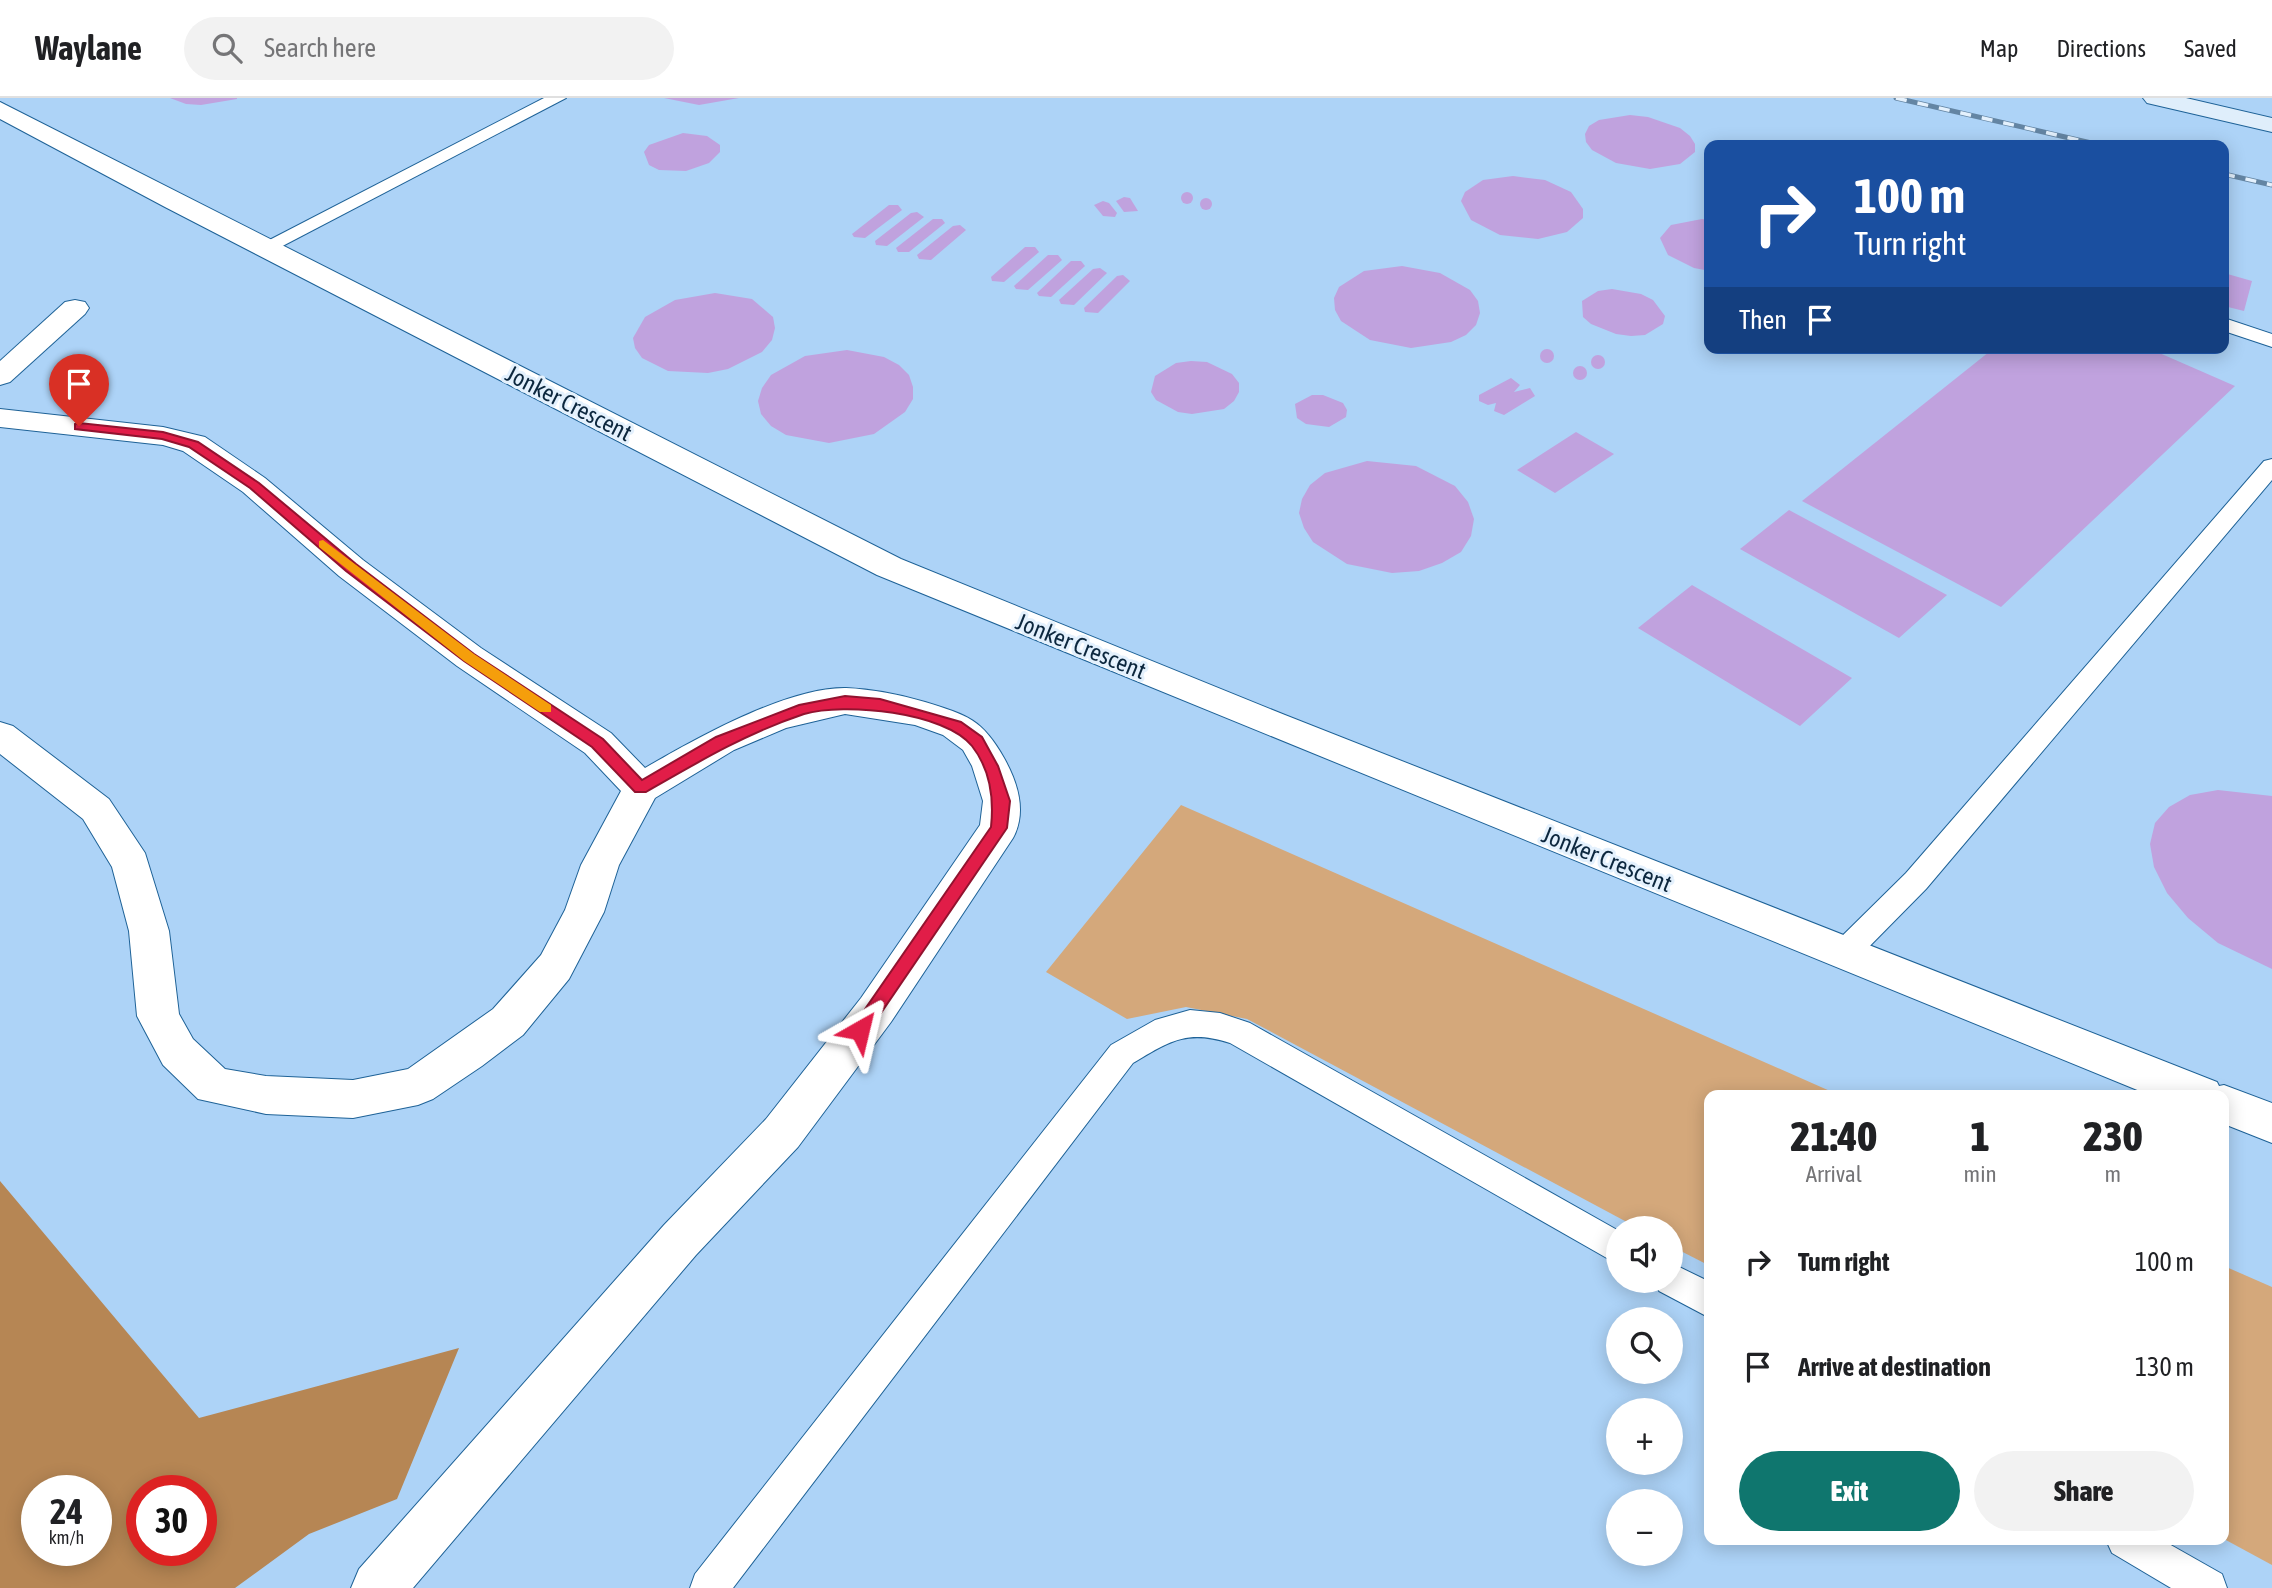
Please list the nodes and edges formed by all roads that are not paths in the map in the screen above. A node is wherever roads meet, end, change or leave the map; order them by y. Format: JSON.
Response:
{"nodes":[{"id":1,"x":557,"y":98,"type":"edge"},
{"id":2,"x":2155,"y":98,"type":"edge"},
{"id":3,"x":2222,"y":98,"type":"edge"},
{"id":4,"x":0,"y":109,"type":"edge"},
{"id":5,"x":2272,"y":110,"type":"edge"},
{"id":6,"x":2272,"y":125,"type":"edge"},
{"id":7,"x":264,"y":248,"type":"junction"},
{"id":8,"x":75,"y":308,"type":"dead end"},
{"id":9,"x":2229,"y":326,"type":"edge"},
{"id":10,"x":2272,"y":341,"type":"edge"},
{"id":11,"x":0,"y":376,"type":"edge"},
{"id":12,"x":0,"y":418,"type":"edge"},
{"id":13,"x":2272,"y":466,"type":"edge"},
{"id":14,"x":0,"y":734,"type":"edge"},
{"id":15,"x":641,"y":788,"type":"junction"},
{"id":16,"x":1843,"y":954,"type":"junction"},
{"id":17,"x":2187,"y":1090,"type":"edge"},
{"id":18,"x":2229,"y":1106,"type":"edge"},
{"id":19,"x":2272,"y":1123,"type":"edge"},
{"id":20,"x":1606,"y":1243,"type":"edge"},
{"id":21,"x":1683,"y":1286,"type":"edge"},
{"id":22,"x":1704,"y":1298,"type":"edge"},
{"id":23,"x":2134,"y":1545,"type":"edge"},
{"id":24,"x":379,"y":1588,"type":"edge"},
{"id":25,"x":709,"y":1588,"type":"edge"},
{"id":26,"x":2208,"y":1588,"type":"edge"}],
"edges":[{"from":1,"to":7,"type":"lane"},
{"from":2,"to":6,"type":"street"},
{"from":3,"to":5,"type":"street"},
{"from":4,"to":7,"type":"street","name":"Jonker Crescent"},
{"from":7,"to":16,"type":"street","name":"Jonker Crescent"},
{"from":8,"to":11,"type":"street"},
{"from":9,"to":10,"type":"lane"},
{"from":12,"to":15,"type":"street"},
{"from":13,"to":16,"type":"lane"},
{"from":14,"to":15,"type":"street"},
{"from":15,"to":24,"type":"street"},
{"from":16,"to":17,"type":"street","name":"Jonker Crescent"},
{"from":18,"to":19,"type":"street"},
{"from":20,"to":25,"type":"lane"},
{"from":21,"to":22,"type":"lane"},
{"from":23,"to":26,"type":"lane"}]}
